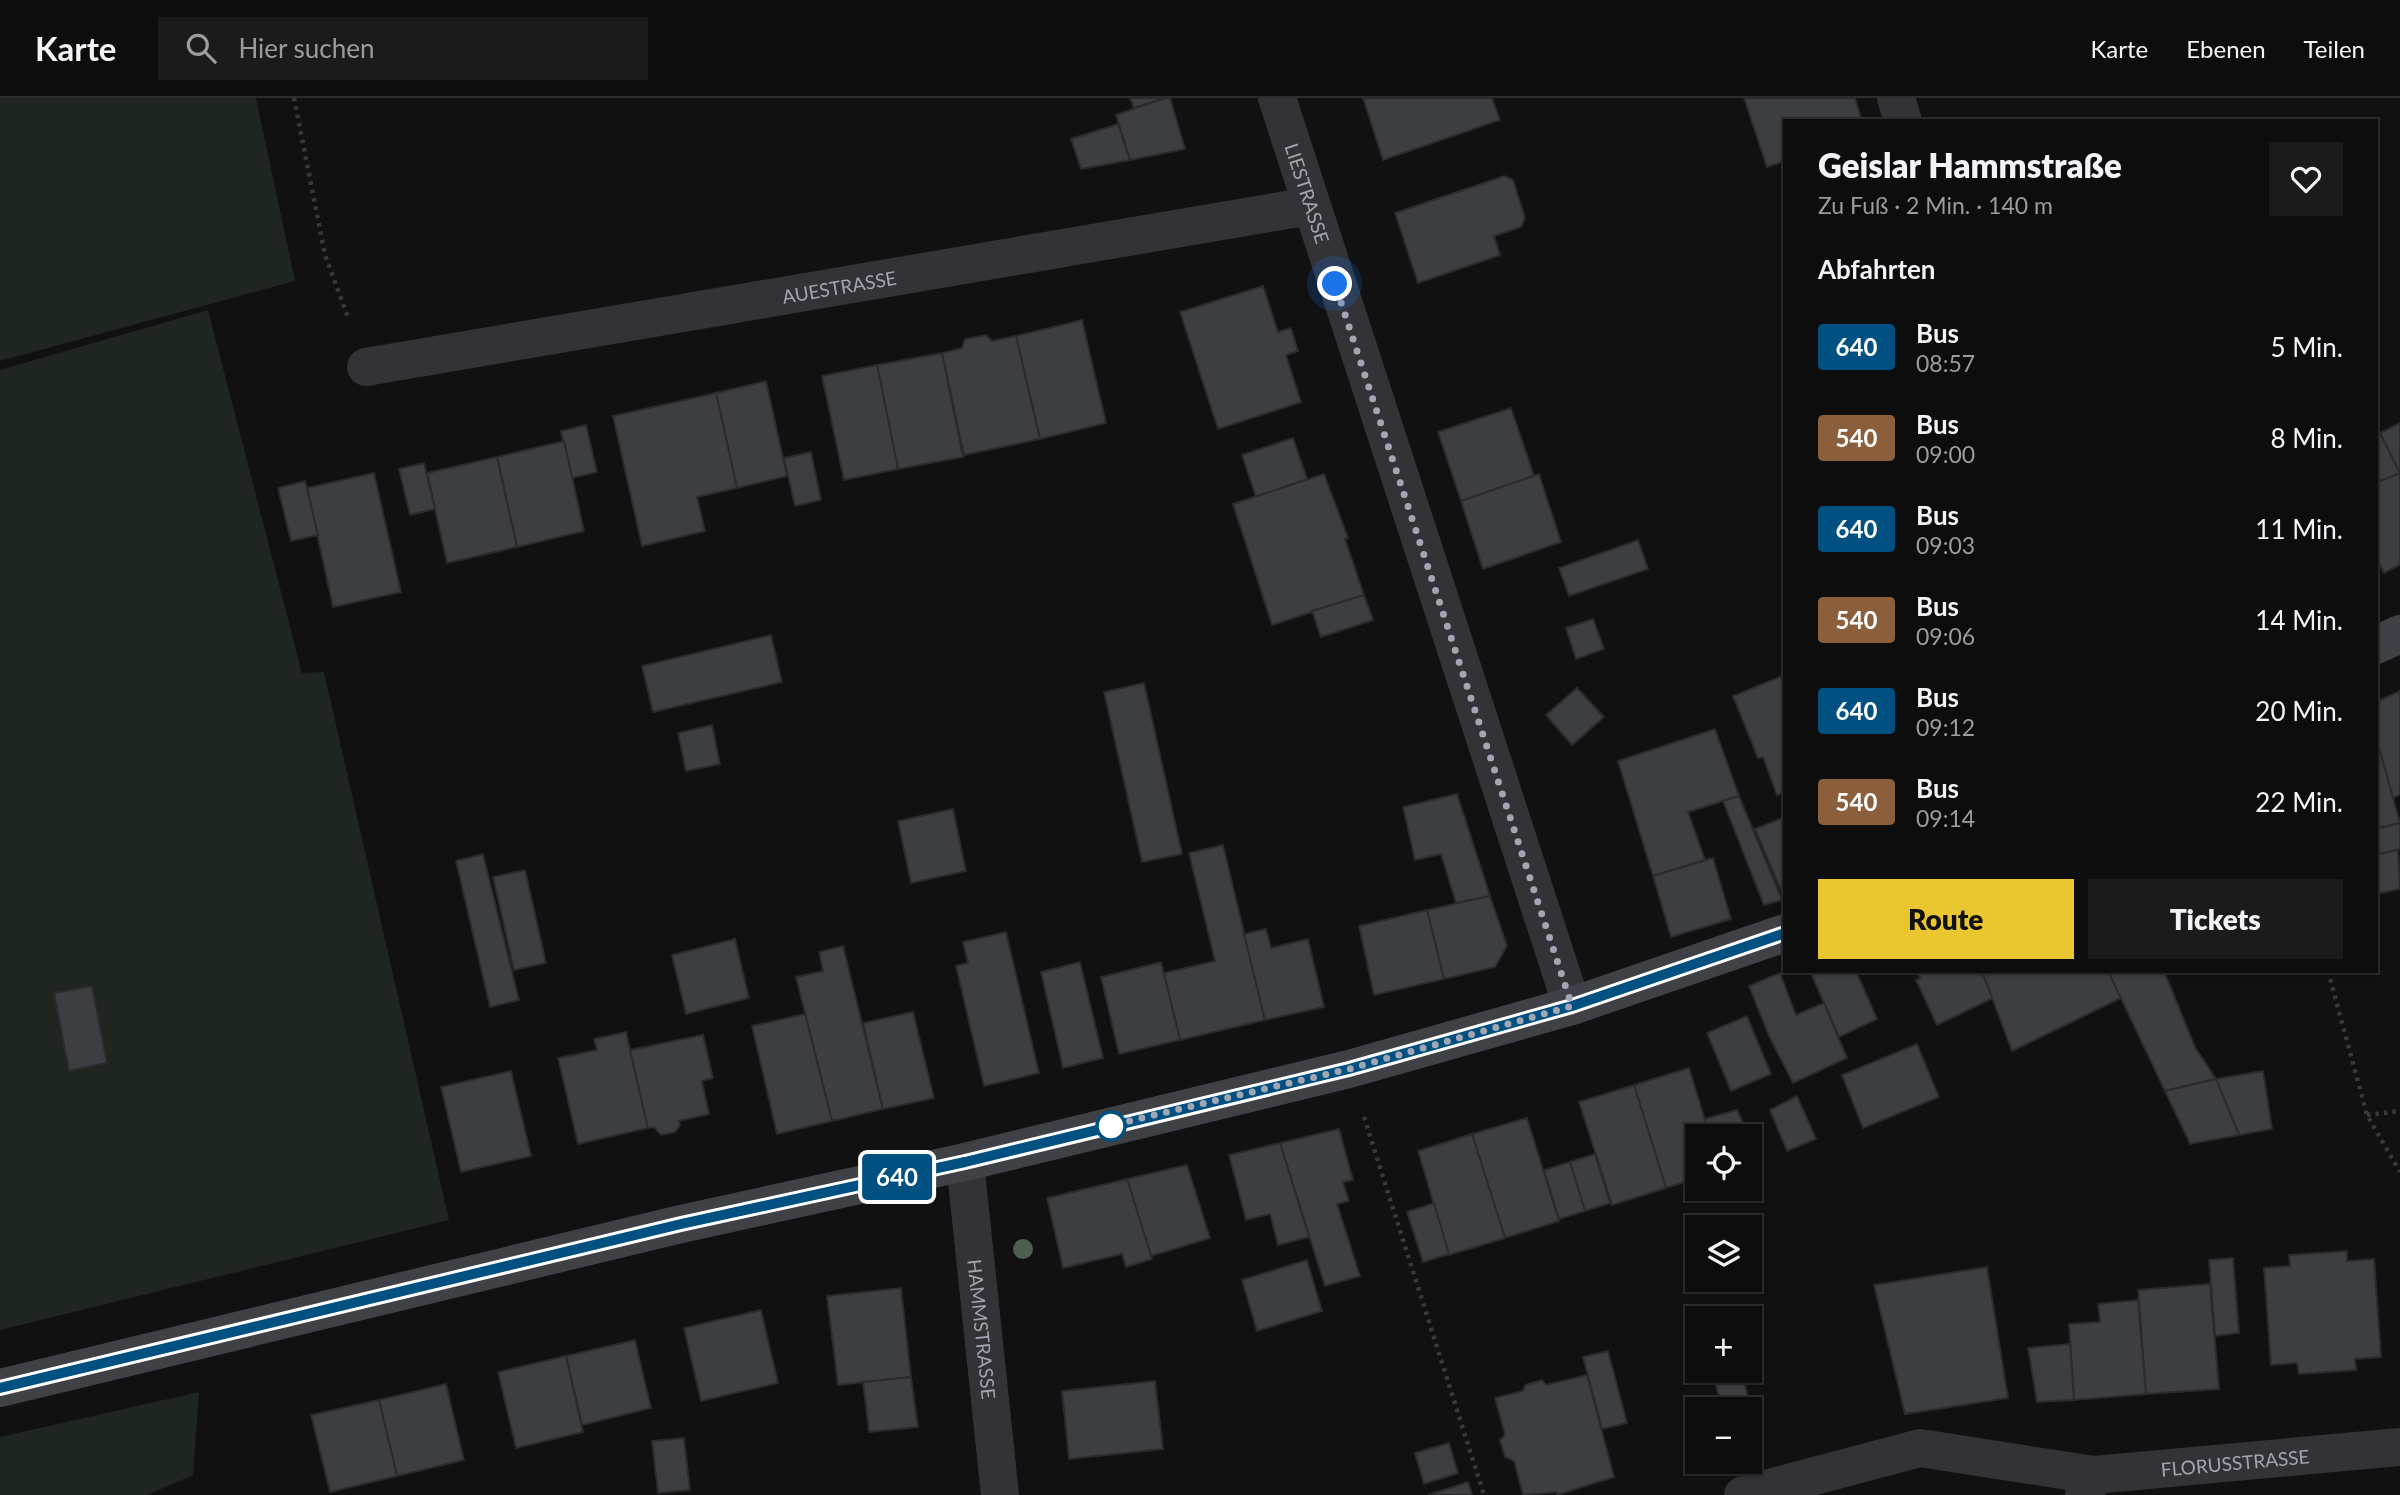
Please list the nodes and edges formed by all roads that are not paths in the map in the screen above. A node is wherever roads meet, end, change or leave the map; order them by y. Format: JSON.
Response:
{"nodes":[{"id":1,"x":1277,"y":98,"type":"edge"},
{"id":2,"x":1896,"y":98,"type":"edge"},
{"id":3,"x":1902,"y":119,"type":"edge"},
{"id":4,"x":1310,"y":206,"type":"junction"},
{"id":5,"x":366,"y":367,"type":"road end"},
{"id":6,"x":2400,"y":634,"type":"edge"},
{"id":7,"x":2378,"y":644,"type":"edge"},
{"id":8,"x":1783,"y":934,"type":"edge"},
{"id":9,"x":1572,"y":1006,"type":"junction"},
{"id":10,"x":965,"y":1162,"type":"junction"},
{"id":11,"x":0,"y":1388,"type":"edge"},
{"id":12,"x":2400,"y":1447,"type":"edge"},
{"id":13,"x":2089,"y":1485,"type":"edge"},
{"id":14,"x":1000,"y":1495,"type":"edge"},
{"id":15,"x":1743,"y":1495,"type":"edge"}],
"edges":[{"from":1,"to":4,"type":"street","name":"LIESTRASSE"},
{"from":2,"to":3,"type":"street"},
{"from":4,"to":5,"type":"street","name":"AUESTRASSE"},
{"from":4,"to":9,"type":"street","name":"LIESTRASSE"},
{"from":6,"to":7,"type":"street"},
{"from":8,"to":9,"type":"street"},
{"from":9,"to":10,"type":"street"},
{"from":10,"to":11,"type":"street"},
{"from":10,"to":14,"type":"street","name":"HAMMSTRASSE"},
{"from":12,"to":13,"type":"street","name":"FLORUSSTRASSE"},
{"from":13,"to":15,"type":"street","name":"FLORUSSTRASSE"}]}
